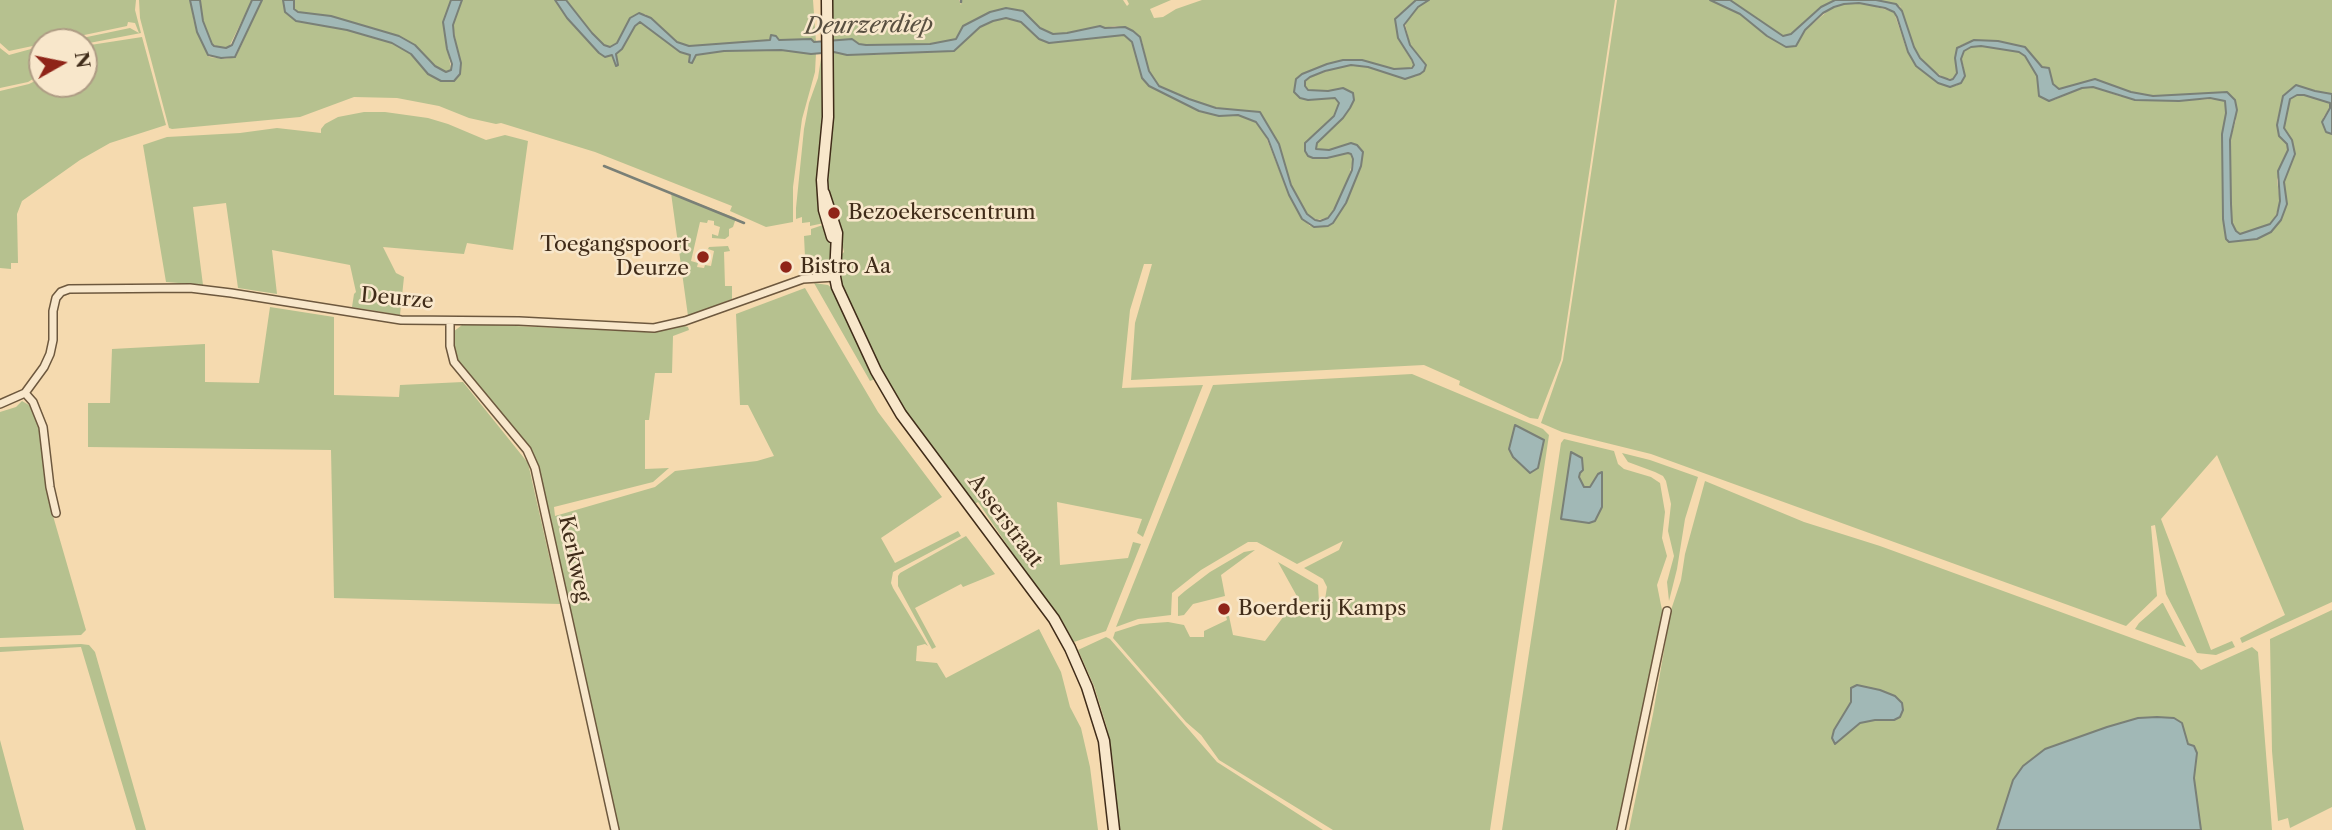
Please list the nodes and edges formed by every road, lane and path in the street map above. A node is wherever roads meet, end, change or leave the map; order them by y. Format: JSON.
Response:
{"nodes":[{"id":1,"x":827,"y":0,"type":"edge"},
{"id":2,"x":835,"y":277,"type":"junction"},
{"id":3,"x":450,"y":321,"type":"junction"},
{"id":4,"x":25,"y":393,"type":"junction"},
{"id":5,"x":0,"y":404,"type":"edge"},
{"id":6,"x":56,"y":513,"type":"dead end"},
{"id":7,"x":1667,"y":611,"type":"dead end"},
{"id":8,"x":615,"y":830,"type":"edge"},
{"id":9,"x":1114,"y":830,"type":"edge"},
{"id":10,"x":1621,"y":830,"type":"edge"}],
"edges":[{"from":1,"to":2,"type":"main road","name":"Asserstraat"},
{"from":2,"to":3,"type":"street","name":"Deurze"},
{"from":2,"to":9,"type":"main road","name":"Asserstraat"},
{"from":3,"to":4,"type":"street","name":"Deurze"},
{"from":3,"to":8,"type":"street","name":"Kerkweg"},
{"from":4,"to":5,"type":"street"},
{"from":4,"to":6,"type":"street"},
{"from":7,"to":10,"type":"street"}]}
